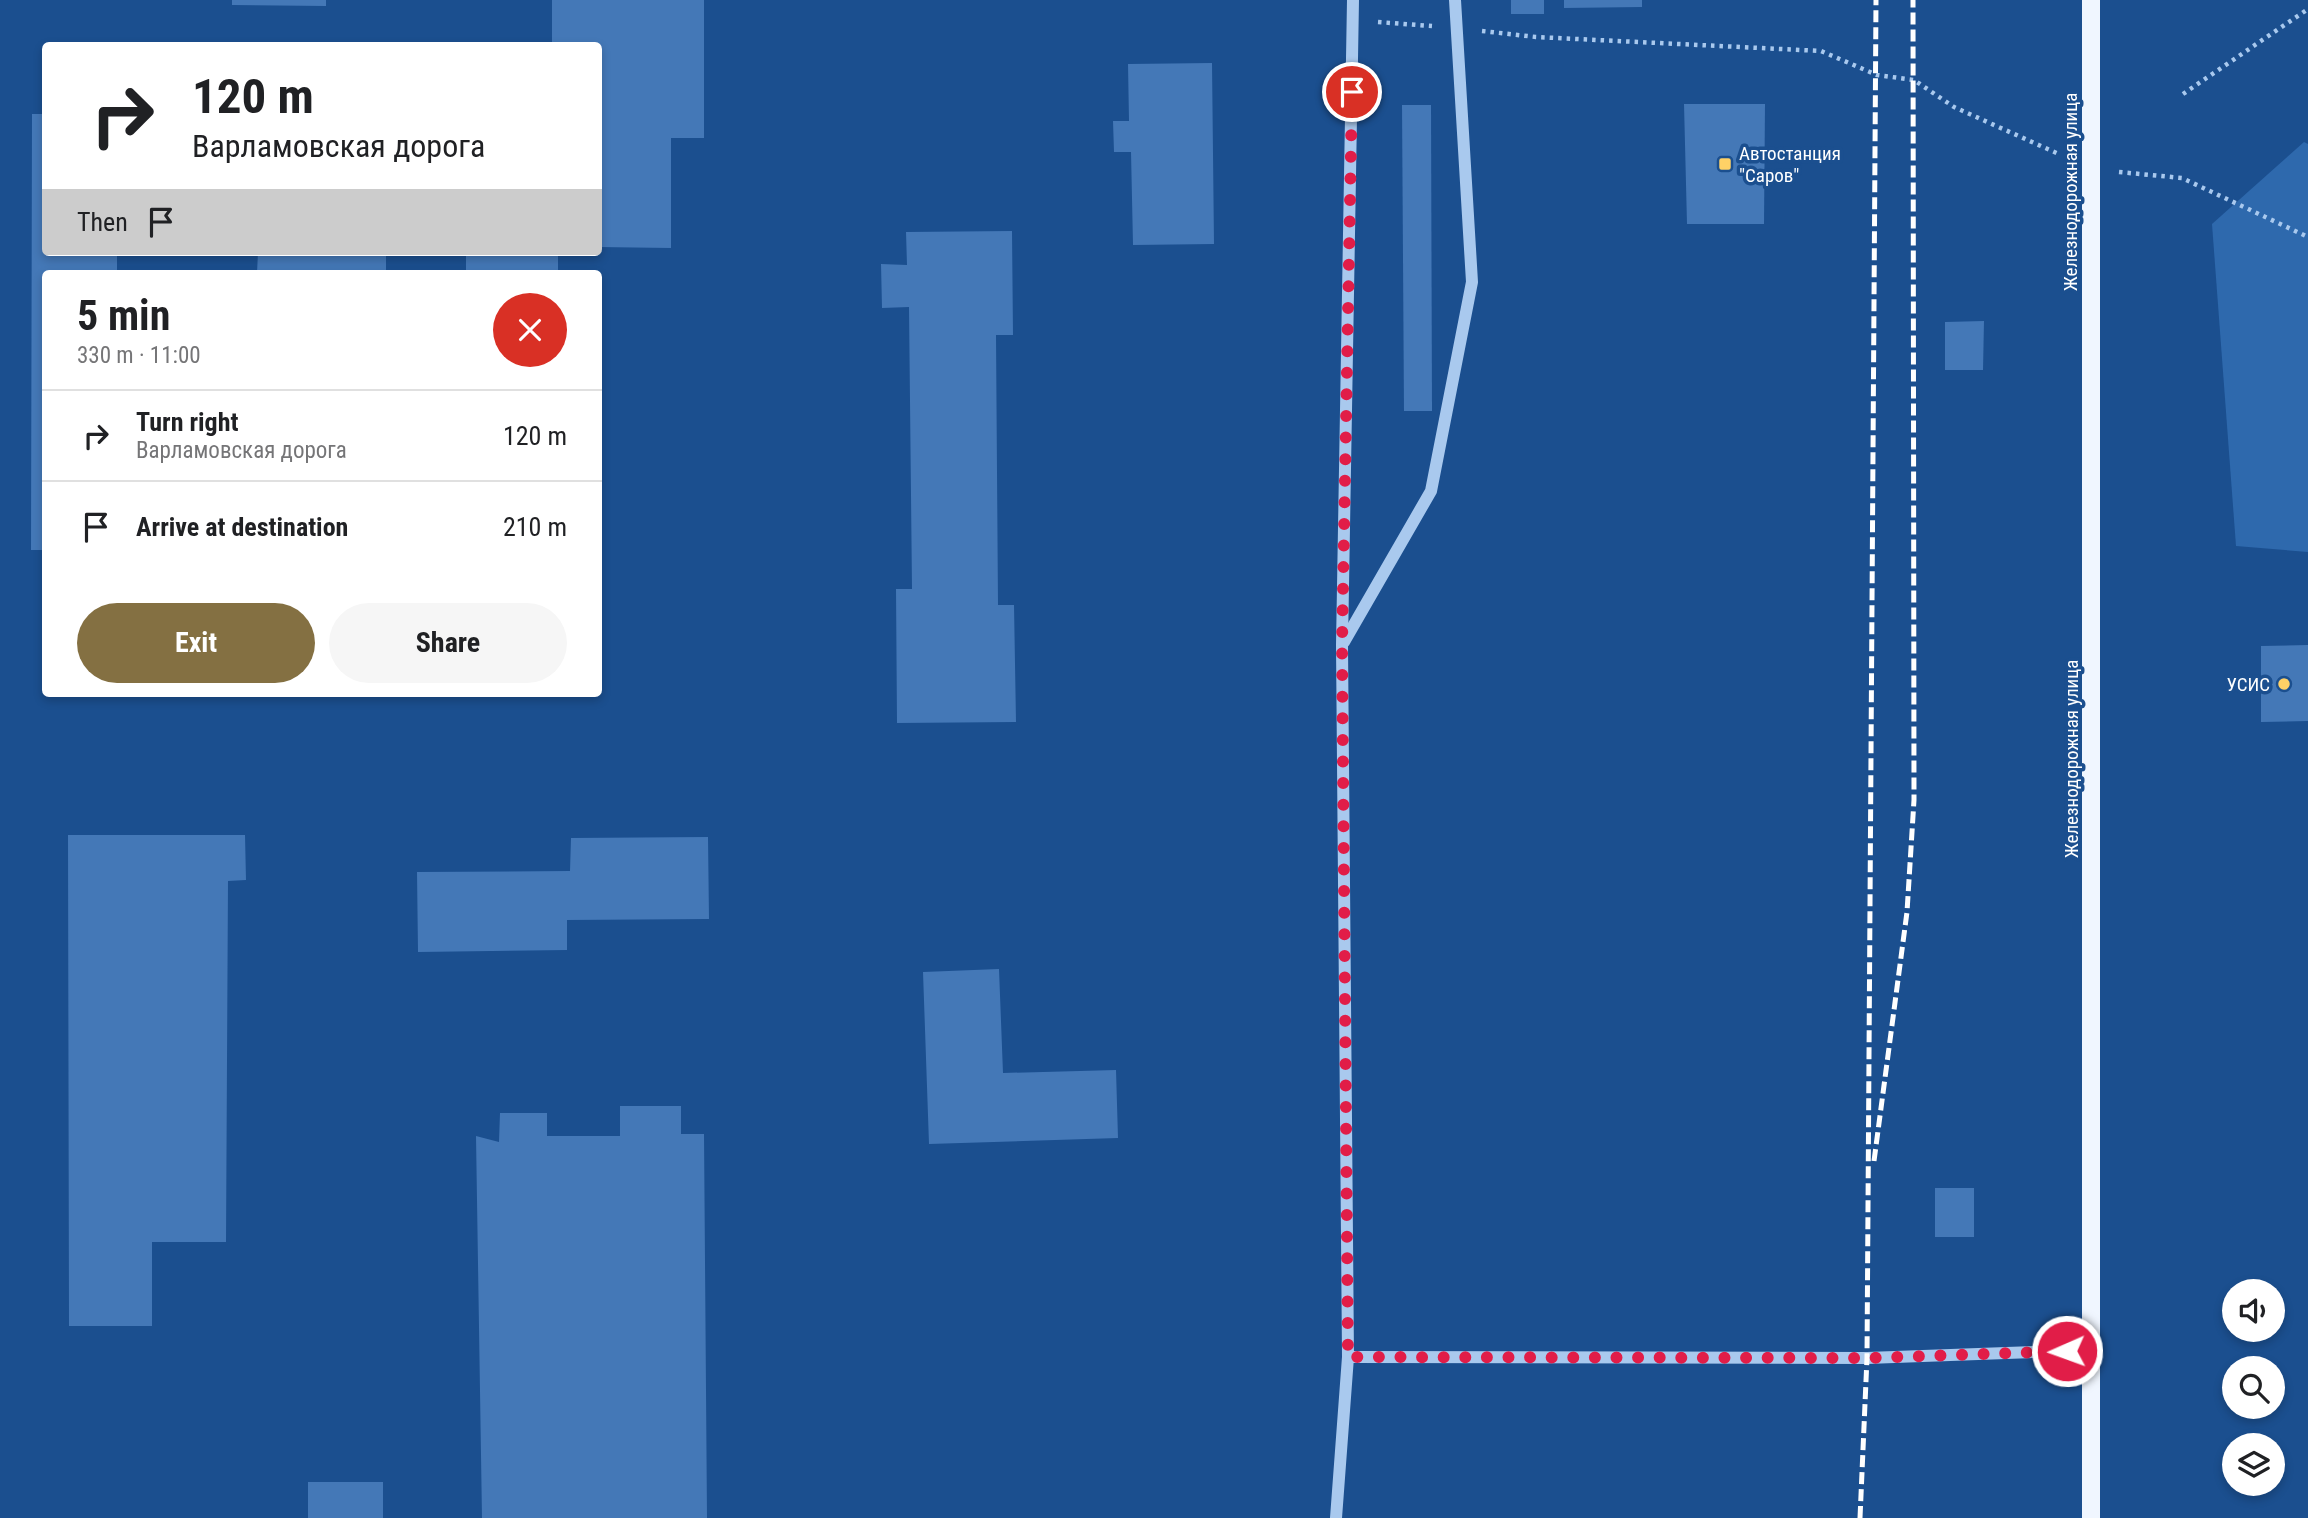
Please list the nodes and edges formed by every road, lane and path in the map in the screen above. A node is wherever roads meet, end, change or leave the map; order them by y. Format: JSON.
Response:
{"nodes":[{"id":1,"x":1353,"y":0,"type":"edge"},
{"id":2,"x":1455,"y":0,"type":"edge"},
{"id":3,"x":2091,"y":0,"type":"edge"},
{"id":4,"x":2308,"y":9,"type":"edge"},
{"id":5,"x":1354,"y":20,"type":"junction"},
{"id":6,"x":1456,"y":28,"type":"junction"},
{"id":7,"x":2183,"y":94,"type":"dead end"},
{"id":8,"x":2091,"y":169,"type":"junction"},
{"id":9,"x":2308,"y":237,"type":"edge"},
{"id":10,"x":1342,"y":645,"type":"junction"},
{"id":11,"x":2092,"y":1350,"type":"junction"},
{"id":12,"x":1348,"y":1357,"type":"junction"},
{"id":13,"x":1336,"y":1518,"type":"edge"},
{"id":14,"x":2091,"y":1518,"type":"edge"}],
"edges":[{"from":1,"to":5,"type":"street"},
{"from":2,"to":6,"type":"street"},
{"from":3,"to":8,"type":"main road","name":"Железнодорожная улица"},
{"from":4,"to":7,"type":"path"},
{"from":5,"to":6,"type":"path"},
{"from":5,"to":10,"type":"street"},
{"from":6,"to":8,"type":"path"},
{"from":6,"to":10,"type":"street"},
{"from":8,"to":9,"type":"path"},
{"from":8,"to":11,"type":"main road","name":"Железнодорожная улица"},
{"from":10,"to":12,"type":"street"},
{"from":11,"to":12,"type":"street"},
{"from":11,"to":14,"type":"main road","name":"Железнодорожная улица"},
{"from":12,"to":13,"type":"street"}]}
